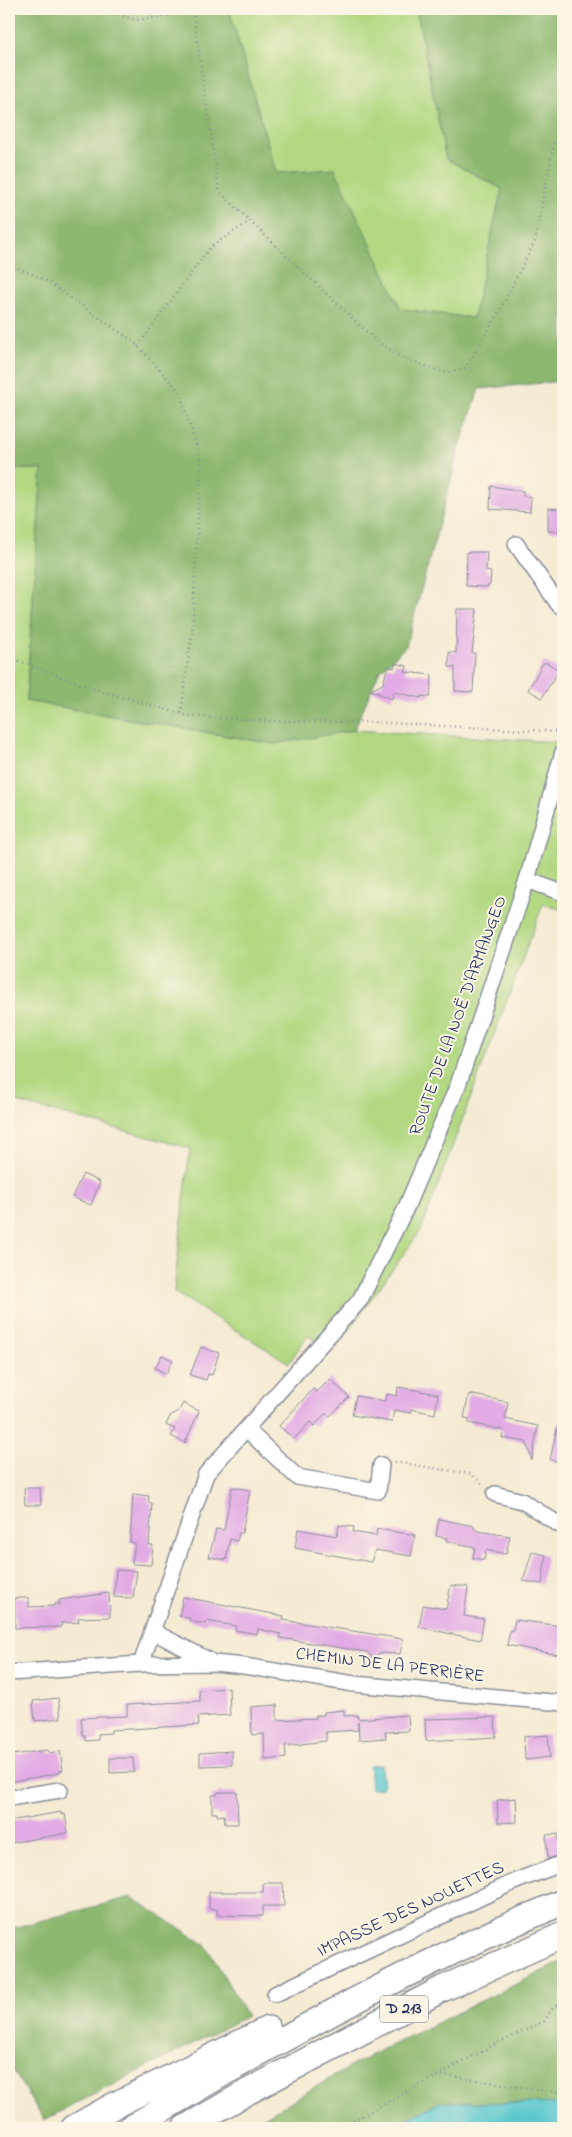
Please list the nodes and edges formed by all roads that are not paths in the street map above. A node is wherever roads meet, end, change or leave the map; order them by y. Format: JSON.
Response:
{"nodes":[{"id":1,"x":516,"y":544,"type":"dead end"},
{"id":2,"x":563,"y":607,"type":"edge"},
{"id":3,"x":563,"y":752,"type":"edge"},
{"id":4,"x":527,"y":880,"type":"junction"},
{"id":5,"x":563,"y":892,"type":"edge"},
{"id":6,"x":246,"y":1429,"type":"junction"},
{"id":7,"x":381,"y":1465,"type":"road end"},
{"id":8,"x":495,"y":1494,"type":"road end"},
{"id":9,"x":563,"y":1527,"type":"edge"},
{"id":10,"x":152,"y":1631,"type":"junction"},
{"id":11,"x":214,"y":1663,"type":"junction"},
{"id":12,"x":140,"y":1664,"type":"junction"},
{"id":13,"x":9,"y":1672,"type":"edge"},
{"id":14,"x":563,"y":1703,"type":"edge"},
{"id":15,"x":60,"y":1790,"type":"dead end"},
{"id":16,"x":9,"y":1798,"type":"edge"},
{"id":17,"x":563,"y":1863,"type":"edge"},
{"id":18,"x":563,"y":1902,"type":"edge"},
{"id":19,"x":563,"y":1935,"type":"edge"},
{"id":20,"x":275,"y":1994,"type":"dead end"},
{"id":21,"x":353,"y":2002,"type":"junction"},
{"id":22,"x":249,"y":2091,"type":"junction"},
{"id":23,"x":74,"y":2128,"type":"edge"},
{"id":24,"x":130,"y":2128,"type":"edge"},
{"id":25,"x":186,"y":2128,"type":"edge"},
{"id":26,"x":205,"y":2128,"type":"edge"}],
"edges":[{"from":1,"to":2,"type":"street"},
{"from":3,"to":4,"type":"street","name":"ROUTE DE LA NOË D'ARMANGEO"},
{"from":4,"to":5,"type":"street"},
{"from":4,"to":6,"type":"street","name":"ROUTE DE LA NOË D'ARMANGEO"},
{"from":6,"to":7,"type":"street"},
{"from":6,"to":10,"type":"street","name":"ROUTE DE LA NOË D'ARMANGEO"},
{"from":8,"to":9,"type":"street"},
{"from":10,"to":11,"type":"street","name":"CHEMIN DE LA PERRIÈRE"},
{"from":10,"to":12,"type":"street","name":"ROUTE DE LA NOË D'ARMANGEO"},
{"from":11,"to":12,"type":"street","name":"CHEMIN DE LA PERRIÈRE"},
{"from":11,"to":14,"type":"street","name":"CHEMIN DE LA PERRIÈRE"},
{"from":12,"to":13,"type":"street","name":"CHEMIN DE LA PERRIÈRE"},
{"from":15,"to":16,"type":"street"},
{"from":17,"to":20,"type":"street","name":"IMPASSE DES NOUETTES"},
{"from":18,"to":21,"type":"highway","number":"D 213"},
{"from":19,"to":22,"type":"highway","number":"D 213"},
{"from":21,"to":23,"type":"highway"},
{"from":21,"to":24,"type":"highway","number":"D 213"},
{"from":22,"to":25,"type":"highway","number":"D 213"},
{"from":22,"to":26,"type":"highway","number":"D 213"}]}
